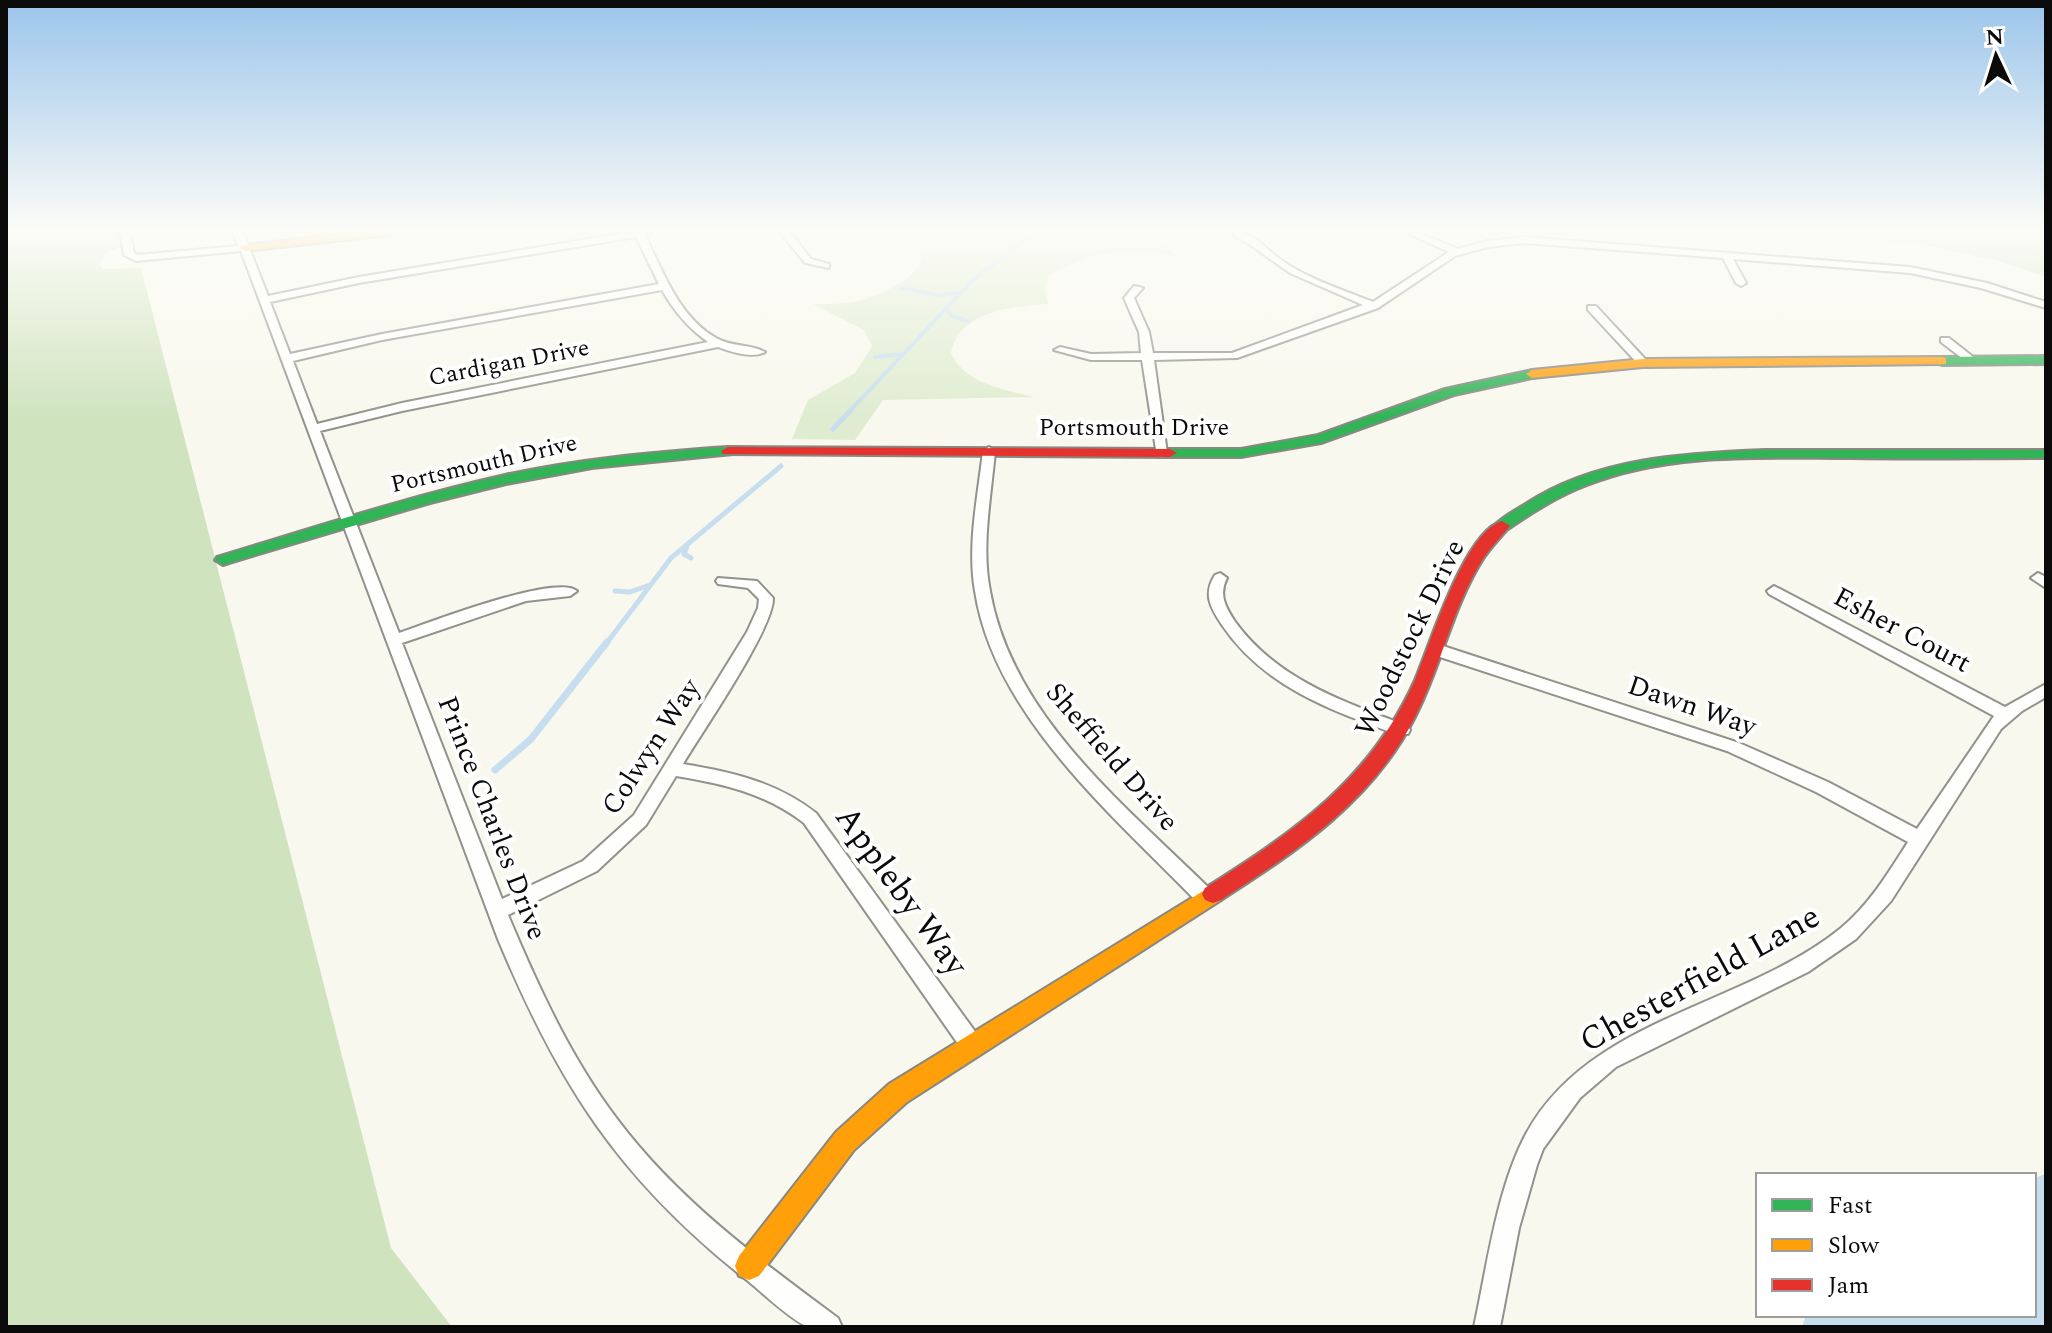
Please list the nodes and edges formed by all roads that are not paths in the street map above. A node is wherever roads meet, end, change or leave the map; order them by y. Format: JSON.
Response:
{"nodes":[{"id":1,"x":262,"y":294,"type":"edge"},
{"id":2,"x":292,"y":294,"type":"edge"},
{"id":3,"x":620,"y":294,"type":"edge"},
{"id":4,"x":671,"y":294,"type":"edge"},
{"id":5,"x":1132,"y":294,"type":"edge"},
{"id":6,"x":1347,"y":294,"type":"edge"},
{"id":7,"x":1392,"y":294,"type":"edge"},
{"id":8,"x":2012,"y":294,"type":"edge"},
{"id":9,"x":264,"y":300,"type":"junction"},
{"id":10,"x":2046,"y":305,"type":"edge"},
{"id":11,"x":1374,"y":306,"type":"junction"},
{"id":12,"x":1592,"y":308,"type":"dead end"},
{"id":13,"x":1945,"y":340,"type":"dead end"},
{"id":14,"x":715,"y":344,"type":"junction"},
{"id":15,"x":1060,"y":350,"type":"dead end"},
{"id":16,"x":759,"y":352,"type":"dead end"},
{"id":17,"x":1146,"y":358,"type":"junction"},
{"id":18,"x":285,"y":359,"type":"junction"},
{"id":19,"x":1971,"y":360,"type":"junction"},
{"id":20,"x":2046,"y":360,"type":"edge"},
{"id":21,"x":1643,"y":363,"type":"junction"},
{"id":22,"x":312,"y":429,"type":"junction"},
{"id":23,"x":989,"y":451,"type":"junction"},
{"id":24,"x":1161,"y":453,"type":"junction"},
{"id":25,"x":2046,"y":454,"type":"edge"},
{"id":26,"x":349,"y":523,"type":"junction"},
{"id":27,"x":223,"y":560,"type":"dead end"},
{"id":28,"x":1220,"y":578,"type":"dead end"},
{"id":29,"x":723,"y":581,"type":"dead end"},
{"id":30,"x":570,"y":591,"type":"dead end"},
{"id":31,"x":1774,"y":591,"type":"dead end"},
{"id":32,"x":394,"y":640,"type":"junction"},
{"id":33,"x":1437,"y":650,"type":"junction"},
{"id":34,"x":2046,"y":690,"type":"edge"},
{"id":35,"x":2005,"y":715,"type":"junction"},
{"id":36,"x":1402,"y":730,"type":"junction"},
{"id":37,"x":673,"y":769,"type":"junction"},
{"id":38,"x":1919,"y":839,"type":"junction"},
{"id":39,"x":1205,"y":897,"type":"junction"},
{"id":40,"x":497,"y":911,"type":"junction"},
{"id":41,"x":971,"y":1044,"type":"junction"},
{"id":42,"x":749,"y":1266,"type":"junction"},
{"id":43,"x":829,"y":1327,"type":"edge"},
{"id":44,"x":1487,"y":1327,"type":"edge"}],
"edges":[{"from":1,"to":9,"type":"street","name":"Prince Charles Drive"},
{"from":2,"to":9,"type":"street"},
{"from":3,"to":18,"type":"street"},
{"from":4,"to":14,"type":"street"},
{"from":5,"to":17,"type":"street"},
{"from":6,"to":11,"type":"street"},
{"from":7,"to":11,"type":"street"},
{"from":8,"to":10,"type":"street"},
{"from":9,"to":18,"type":"street","name":"Prince Charles Drive"},
{"from":11,"to":17,"type":"street"},
{"from":12,"to":21,"type":"street"},
{"from":13,"to":19,"type":"street"},
{"from":14,"to":16,"type":"street"},
{"from":14,"to":22,"type":"street","name":"Cardigan Drive"},
{"from":15,"to":17,"type":"street"},
{"from":17,"to":24,"type":"street"},
{"from":18,"to":22,"type":"street","name":"Prince Charles Drive"},
{"from":19,"to":20,"type":"street","name":"Portsmouth Drive"},
{"from":19,"to":21,"type":"street","name":"Portsmouth Drive"},
{"from":21,"to":24,"type":"street","name":"Portsmouth Drive"},
{"from":22,"to":26,"type":"street","name":"Prince Charles Drive"},
{"from":23,"to":24,"type":"street","name":"Portsmouth Drive"},
{"from":23,"to":26,"type":"street","name":"Portsmouth Drive"},
{"from":23,"to":39,"type":"street","name":"Sheffield Drive"},
{"from":25,"to":33,"type":"street","name":"Woodstock Drive"},
{"from":26,"to":27,"type":"street","name":"Portsmouth Drive"},
{"from":26,"to":32,"type":"street","name":"Prince Charles Drive"},
{"from":28,"to":36,"type":"street"},
{"from":29,"to":37,"type":"street","name":"Colwyn Way"},
{"from":30,"to":32,"type":"street"},
{"from":31,"to":35,"type":"street","name":"Esher Court"},
{"from":32,"to":40,"type":"street","name":"Prince Charles Drive"},
{"from":33,"to":36,"type":"street","name":"Woodstock Drive"},
{"from":33,"to":38,"type":"street","name":"Dawn Way"},
{"from":34,"to":35,"type":"street","name":"Chesterfield Lane"},
{"from":35,"to":38,"type":"street","name":"Chesterfield Lane"},
{"from":36,"to":39,"type":"street","name":"Woodstock Drive"},
{"from":37,"to":40,"type":"street","name":"Colwyn Way"},
{"from":37,"to":41,"type":"street","name":"Appleby Way"},
{"from":38,"to":44,"type":"street","name":"Chesterfield Lane"},
{"from":39,"to":41,"type":"street","name":"Woodstock Drive"},
{"from":40,"to":42,"type":"street","name":"Prince Charles Drive"},
{"from":41,"to":42,"type":"street","name":"Woodstock Drive"},
{"from":42,"to":43,"type":"street","name":"Prince Charles Drive"}]}
